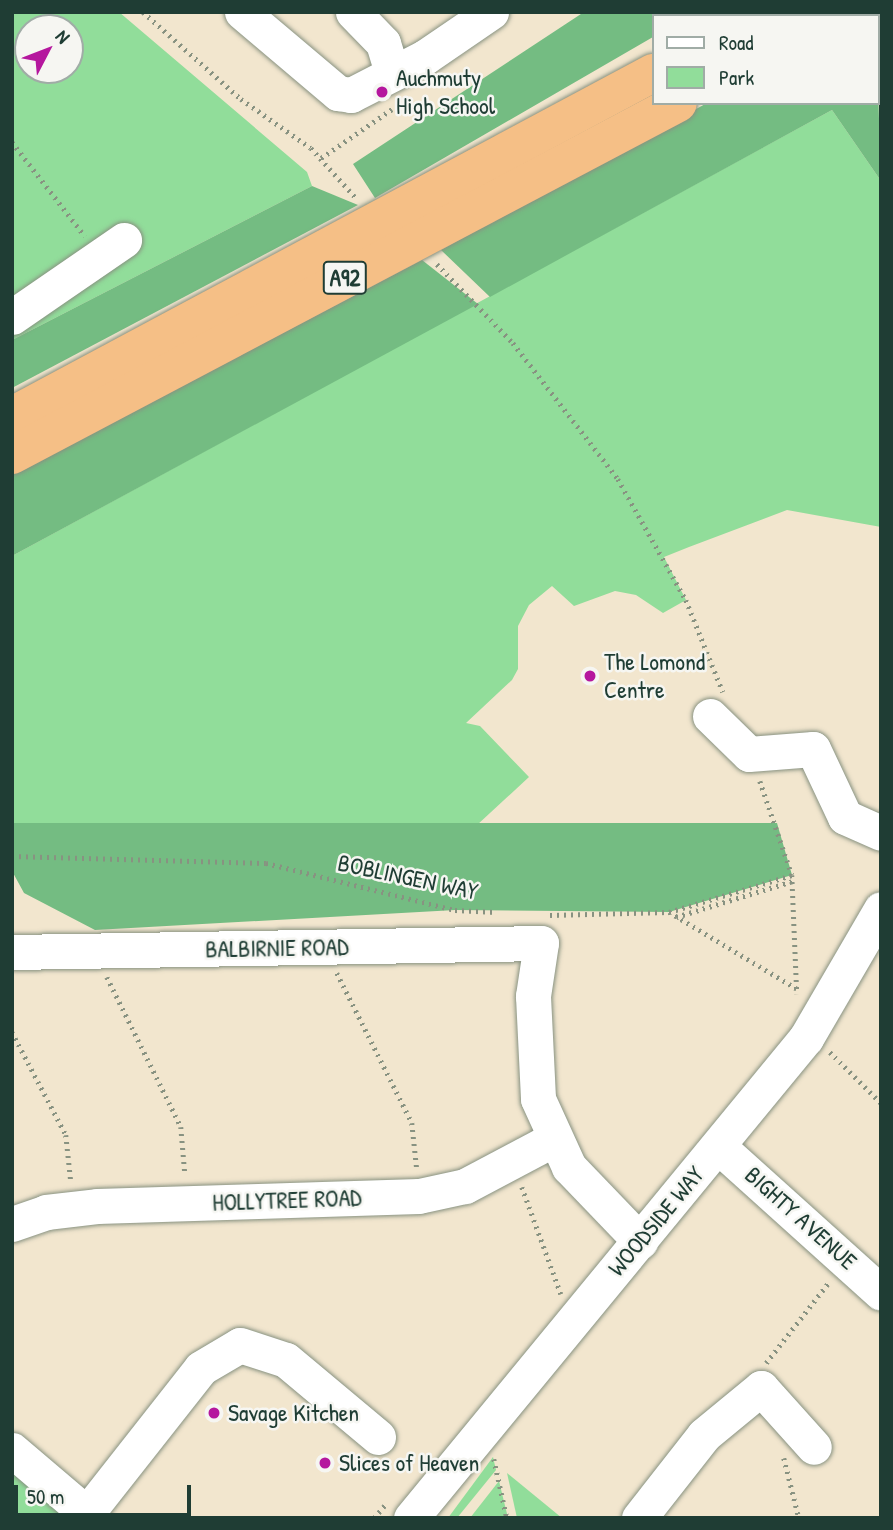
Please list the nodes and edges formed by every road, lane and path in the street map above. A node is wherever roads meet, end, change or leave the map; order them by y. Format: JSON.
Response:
{"nodes":[{"id":1,"x":143,"y":12,"type":"edge"},
{"id":2,"x":242,"y":12,"type":"edge"},
{"id":3,"x":353,"y":12,"type":"edge"},
{"id":4,"x":491,"y":12,"type":"edge"},
{"id":5,"x":652,"y":64,"type":"edge"},
{"id":6,"x":392,"y":73,"type":"junction"},
{"id":7,"x":652,"y":74,"type":"edge"},
{"id":8,"x":613,"y":93,"type":"junction"},
{"id":9,"x":674,"y":105,"type":"edge"},
{"id":10,"x":12,"y":142,"type":"edge"},
{"id":11,"x":358,"y":200,"type":"dead end"},
{"id":12,"x":112,"y":248,"type":"joint"},
{"id":13,"x":429,"y":256,"type":"dead end"},
{"id":14,"x":12,"y":317,"type":"edge"},
{"id":15,"x":12,"y":416,"type":"edge"},
{"id":16,"x":12,"y":455,"type":"edge"},
{"id":17,"x":719,"y":709,"type":"joint"},
{"id":18,"x":749,"y":754,"type":"junction"},
{"id":19,"x":881,"y":833,"type":"edge"},
{"id":20,"x":12,"y":856,"type":"edge"},
{"id":21,"x":792,"y":875,"type":"junction"},
{"id":22,"x":793,"y":881,"type":"junction"},
{"id":23,"x":881,"y":909,"type":"edge"},
{"id":24,"x":669,"y":912,"type":"junction"},
{"id":25,"x":507,"y":913,"type":"dead end"},
{"id":26,"x":676,"y":917,"type":"junction"},
{"id":27,"x":537,"y":929,"type":"junction"},
{"id":28,"x":324,"y":947,"type":"junction"},
{"id":29,"x":94,"y":951,"type":"junction"},
{"id":30,"x":12,"y":952,"type":"edge"},
{"id":31,"x":797,"y":990,"type":"junction"},
{"id":32,"x":12,"y":1032,"type":"edge"},
{"id":33,"x":806,"y":1038,"type":"junction"},
{"id":34,"x":881,"y":1103,"type":"edge"},
{"id":35,"x":552,"y":1140,"type":"junction"},
{"id":36,"x":718,"y":1146,"type":"junction"},
{"id":37,"x":513,"y":1163,"type":"junction"},
{"id":38,"x":419,"y":1196,"type":"junction"},
{"id":39,"x":188,"y":1203,"type":"junction"},
{"id":40,"x":72,"y":1209,"type":"junction"},
{"id":41,"x":12,"y":1224,"type":"edge"},
{"id":42,"x":640,"y":1241,"type":"junction"},
{"id":43,"x":881,"y":1293,"type":"edge"},
{"id":44,"x":564,"y":1301,"type":"dead end"},
{"id":45,"x":378,"y":1437,"type":"dead end"},
{"id":46,"x":814,"y":1447,"type":"dead end"},
{"id":47,"x":12,"y":1450,"type":"edge"},
{"id":48,"x":89,"y":1516,"type":"edge"},
{"id":49,"x":411,"y":1518,"type":"edge"},
{"id":50,"x":639,"y":1518,"type":"edge"}],
"edges":[{"from":1,"to":11,"type":"path"},
{"from":2,"to":6,"type":"street"},
{"from":3,"to":6,"type":"street"},
{"from":4,"to":6,"type":"street"},
{"from":5,"to":8,"type":"highway","number":"A92"},
{"from":7,"to":8,"type":"highway","number":"A92"},
{"from":8,"to":15,"type":"highway","number":"A92"},
{"from":9,"to":16,"type":"highway","number":"A92"},
{"from":10,"to":12,"type":"path"},
{"from":12,"to":14,"type":"street"},
{"from":13,"to":17,"type":"path"},
{"from":17,"to":18,"type":"street"},
{"from":18,"to":19,"type":"street"},
{"from":18,"to":21,"type":"path"},
{"from":20,"to":25,"type":"path","name":"BOBLINGEN WAY"},
{"from":21,"to":22,"type":"path"},
{"from":21,"to":24,"type":"path"},
{"from":22,"to":26,"type":"path"},
{"from":22,"to":31,"type":"path"},
{"from":23,"to":33,"type":"street","name":"WOODSIDE WAY"},
{"from":24,"to":26,"type":"path"},
{"from":24,"to":27,"type":"path"},
{"from":26,"to":31,"type":"path"},
{"from":27,"to":28,"type":"street","name":"BALBIRNIE ROAD"},
{"from":27,"to":35,"type":"street"},
{"from":28,"to":29,"type":"street","name":"BALBIRNIE ROAD"},
{"from":28,"to":38,"type":"path"},
{"from":29,"to":30,"type":"street","name":"BALBIRNIE ROAD"},
{"from":29,"to":39,"type":"path"},
{"from":31,"to":33,"type":"path"},
{"from":32,"to":40,"type":"path"},
{"from":33,"to":34,"type":"path"},
{"from":33,"to":36,"type":"street","name":"WOODSIDE WAY"},
{"from":35,"to":37,"type":"street","name":"HOLLYTREE ROAD"},
{"from":35,"to":42,"type":"street"},
{"from":36,"to":42,"type":"street","name":"WOODSIDE WAY"},
{"from":36,"to":43,"type":"street","name":"BIGHTY AVENUE"},
{"from":37,"to":38,"type":"street","name":"HOLLYTREE ROAD"},
{"from":37,"to":44,"type":"path"},
{"from":38,"to":39,"type":"street","name":"HOLLYTREE ROAD"},
{"from":39,"to":40,"type":"street","name":"HOLLYTREE ROAD"},
{"from":40,"to":41,"type":"street","name":"HOLLYTREE ROAD"},
{"from":42,"to":49,"type":"street","name":"WOODSIDE WAY"},
{"from":45,"to":48,"type":"street"},
{"from":46,"to":50,"type":"street"},
{"from":47,"to":48,"type":"street"}]}
